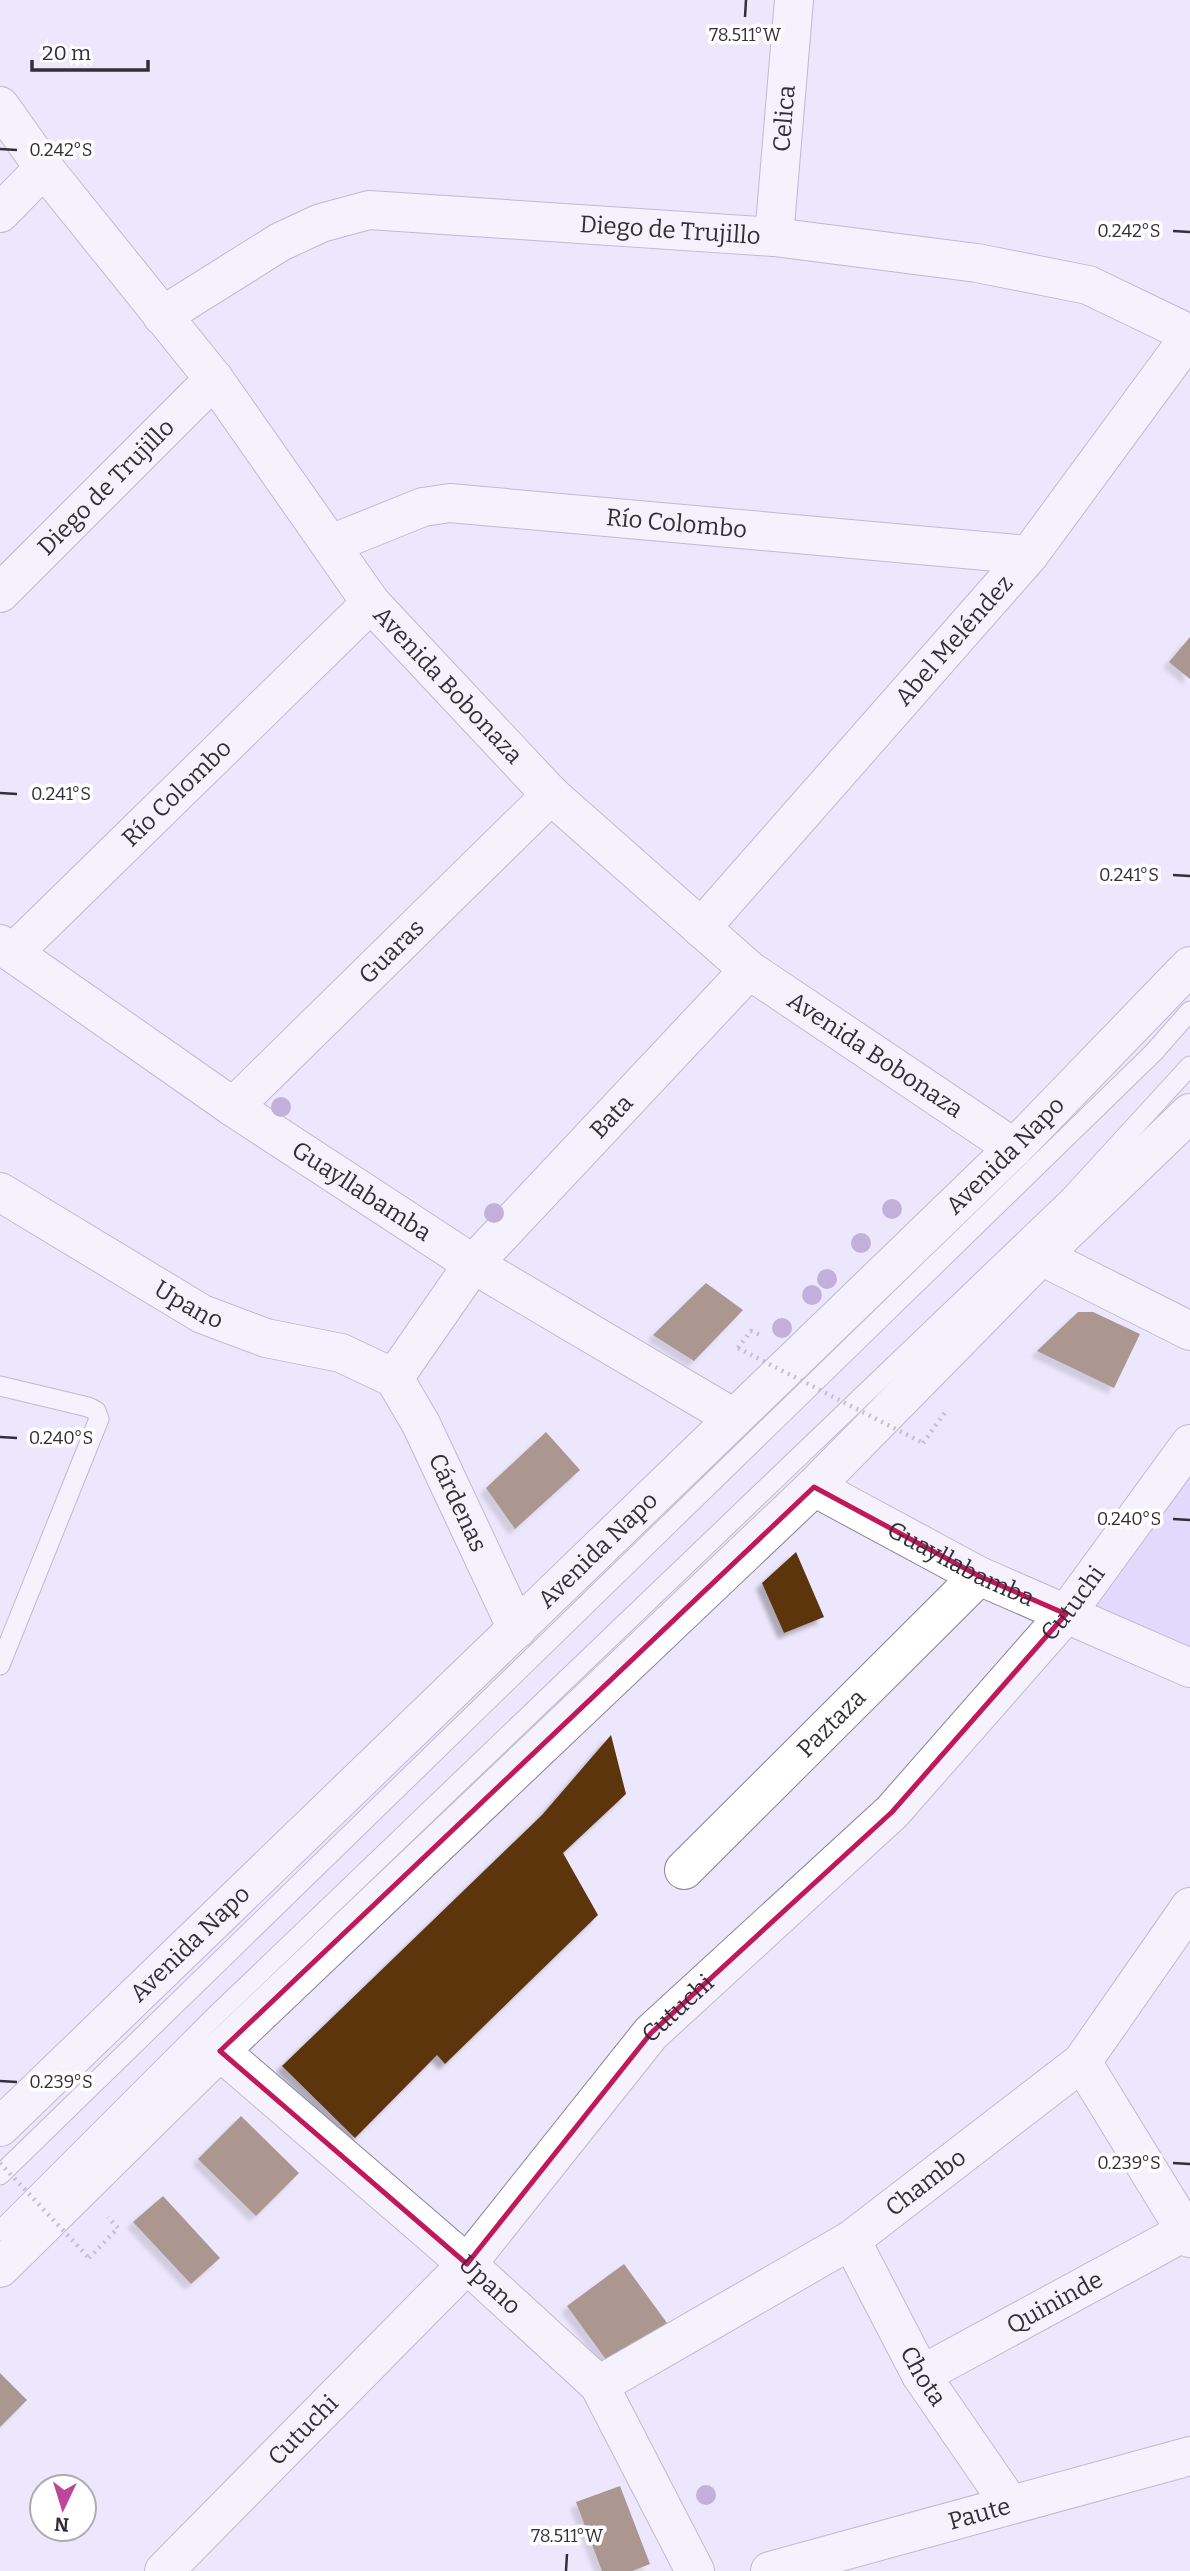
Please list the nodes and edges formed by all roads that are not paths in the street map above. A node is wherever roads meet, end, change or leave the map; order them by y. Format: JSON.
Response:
{"nodes":[{"id":1,"x":794,"y":0,"type":"edge"},
{"id":2,"x":0,"y":106,"type":"edge"},
{"id":3,"x":44,"y":168,"type":"junction"},
{"id":4,"x":0,"y":213,"type":"edge"},
{"id":5,"x":774,"y":237,"type":"junction"},
{"id":6,"x":162,"y":316,"type":"junction"},
{"id":7,"x":1190,"y":335,"type":"edge"},
{"id":8,"x":214,"y":379,"type":"junction"},
{"id":9,"x":331,"y":544,"type":"junction"},
{"id":10,"x":1029,"y":555,"type":"junction"},
{"id":11,"x":0,"y":593,"type":"edge"},
{"id":12,"x":371,"y":603,"type":"junction"},
{"id":13,"x":551,"y":794,"type":"junction"},
{"id":14,"x":701,"y":928,"type":"junction"},
{"id":15,"x":7,"y":949,"type":"edge"},
{"id":16,"x":1190,"y":966,"type":"edge"},
{"id":17,"x":750,"y":970,"type":"junction"},
{"id":18,"x":1190,"y":1011,"type":"edge"},
{"id":19,"x":1190,"y":1066,"type":"edge"},
{"id":20,"x":233,"y":1107,"type":"junction"},
{"id":21,"x":1190,"y":1113,"type":"edge"},
{"id":22,"x":1014,"y":1148,"type":"junction"},
{"id":23,"x":1,"y":1196,"type":"edge"},
{"id":24,"x":1041,"y":1256,"type":"junction"},
{"id":25,"x":473,"y":1264,"type":"junction"},
{"id":26,"x":1190,"y":1331,"type":"edge"},
{"id":27,"x":394,"y":1378,"type":"junction"},
{"id":28,"x":0,"y":1386,"type":"edge"},
{"id":29,"x":734,"y":1418,"type":"junction"},
{"id":30,"x":1190,"y":1444,"type":"edge"},
{"id":31,"x":814,"y":1487,"type":"junction"},
{"id":32,"x":979,"y":1576,"type":"junction"},
{"id":33,"x":1066,"y":1614,"type":"junction"},
{"id":34,"x":517,"y":1629,"type":"junction"},
{"id":35,"x":0,"y":1665,"type":"edge"},
{"id":36,"x":1190,"y":1668,"type":"edge"},
{"id":37,"x":684,"y":1870,"type":"dead end"},
{"id":38,"x":1190,"y":1907,"type":"edge"},
{"id":39,"x":220,"y":2051,"type":"junction"},
{"id":40,"x":1082,"y":2062,"type":"junction"},
{"id":41,"x":0,"y":2127,"type":"edge"},
{"id":42,"x":0,"y":2175,"type":"edge"},
{"id":43,"x":0,"y":2231,"type":"edge"},
{"id":44,"x":1189,"y":2233,"type":"edge"},
{"id":45,"x":851,"y":2239,"type":"junction"},
{"id":46,"x":467,"y":2264,"type":"junction"},
{"id":47,"x":0,"y":2268,"type":"edge"},
{"id":48,"x":921,"y":2375,"type":"junction"},
{"id":49,"x":599,"y":2385,"type":"junction"},
{"id":50,"x":1190,"y":2456,"type":"edge"},
{"id":51,"x":1009,"y":2503,"type":"junction"},
{"id":52,"x":164,"y":2571,"type":"edge"},
{"id":53,"x":695,"y":2571,"type":"edge"},
{"id":54,"x":770,"y":2571,"type":"edge"}],
"edges":[{"from":1,"to":5,"type":"street","name":"Celica"},
{"from":2,"to":3,"type":"street","name":"Avenida Bobonaza"},
{"from":3,"to":4,"type":"street"},
{"from":3,"to":6,"type":"street","name":"Avenida Bobonaza"},
{"from":5,"to":6,"type":"street","name":"Diego de Trujillo"},
{"from":5,"to":7,"type":"street","name":"Diego de Trujillo"},
{"from":6,"to":8,"type":"street","name":"Avenida Bobonaza"},
{"from":7,"to":10,"type":"street","name":"Abel Meléndez"},
{"from":8,"to":9,"type":"street","name":"Avenida Bobonaza"},
{"from":8,"to":11,"type":"street","name":"Diego de Trujillo"},
{"from":9,"to":10,"type":"street","name":"Río Colombo"},
{"from":9,"to":12,"type":"street","name":"Avenida Bobonaza"},
{"from":10,"to":14,"type":"street","name":"Abel Meléndez"},
{"from":12,"to":13,"type":"street","name":"Avenida Bobonaza"},
{"from":12,"to":15,"type":"street","name":"Río Colombo"},
{"from":13,"to":14,"type":"street","name":"Avenida Bobonaza"},
{"from":13,"to":20,"type":"street","name":"Guaras"},
{"from":14,"to":17,"type":"street","name":"Avenida Bobonaza"},
{"from":15,"to":20,"type":"street","name":"Guayllabamba"},
{"from":16,"to":22,"type":"street","name":"Avenida Napo"},
{"from":17,"to":22,"type":"street","name":"Avenida Bobonaza"},
{"from":17,"to":25,"type":"street","name":"Bata"},
{"from":18,"to":42,"type":"lane"},
{"from":19,"to":43,"type":"lane"},
{"from":20,"to":25,"type":"street","name":"Guayllabamba"},
{"from":21,"to":24,"type":"street"},
{"from":22,"to":29,"type":"street","name":"Avenida Napo"},
{"from":23,"to":27,"type":"street","name":"Upano"},
{"from":24,"to":26,"type":"street"},
{"from":24,"to":31,"type":"street"},
{"from":25,"to":27,"type":"street"},
{"from":25,"to":29,"type":"street","name":"Guayllabamba"},
{"from":27,"to":34,"type":"street","name":"Cárdenas"},
{"from":28,"to":35,"type":"lane"},
{"from":29,"to":34,"type":"street","name":"Avenida Napo"},
{"from":30,"to":33,"type":"street","name":"Cutuchi"},
{"from":31,"to":32,"type":"street","name":"Guayllabamba"},
{"from":31,"to":39,"type":"street"},
{"from":32,"to":33,"type":"street","name":"Guayllabamba"},
{"from":32,"to":37,"type":"street","name":"Paztaza"},
{"from":33,"to":36,"type":"street","name":"Guayllabamba"},
{"from":33,"to":46,"type":"street","name":"Cutuchi"},
{"from":34,"to":41,"type":"street","name":"Avenida Napo"},
{"from":38,"to":40,"type":"street","name":"Chambo"},
{"from":39,"to":46,"type":"street","name":"Upano"},
{"from":39,"to":47,"type":"street"},
{"from":40,"to":44,"type":"street"},
{"from":40,"to":45,"type":"street","name":"Chambo"},
{"from":44,"to":48,"type":"street","name":"Quininde"},
{"from":45,"to":48,"type":"street","name":"Chota"},
{"from":45,"to":49,"type":"street","name":"Chambo"},
{"from":46,"to":49,"type":"street","name":"Upano"},
{"from":46,"to":52,"type":"street","name":"Cutuchi"},
{"from":48,"to":51,"type":"street","name":"Chota"},
{"from":49,"to":53,"type":"street","name":"Upano"},
{"from":50,"to":51,"type":"street","name":"Paute"},
{"from":51,"to":54,"type":"street","name":"Paute"}]}
